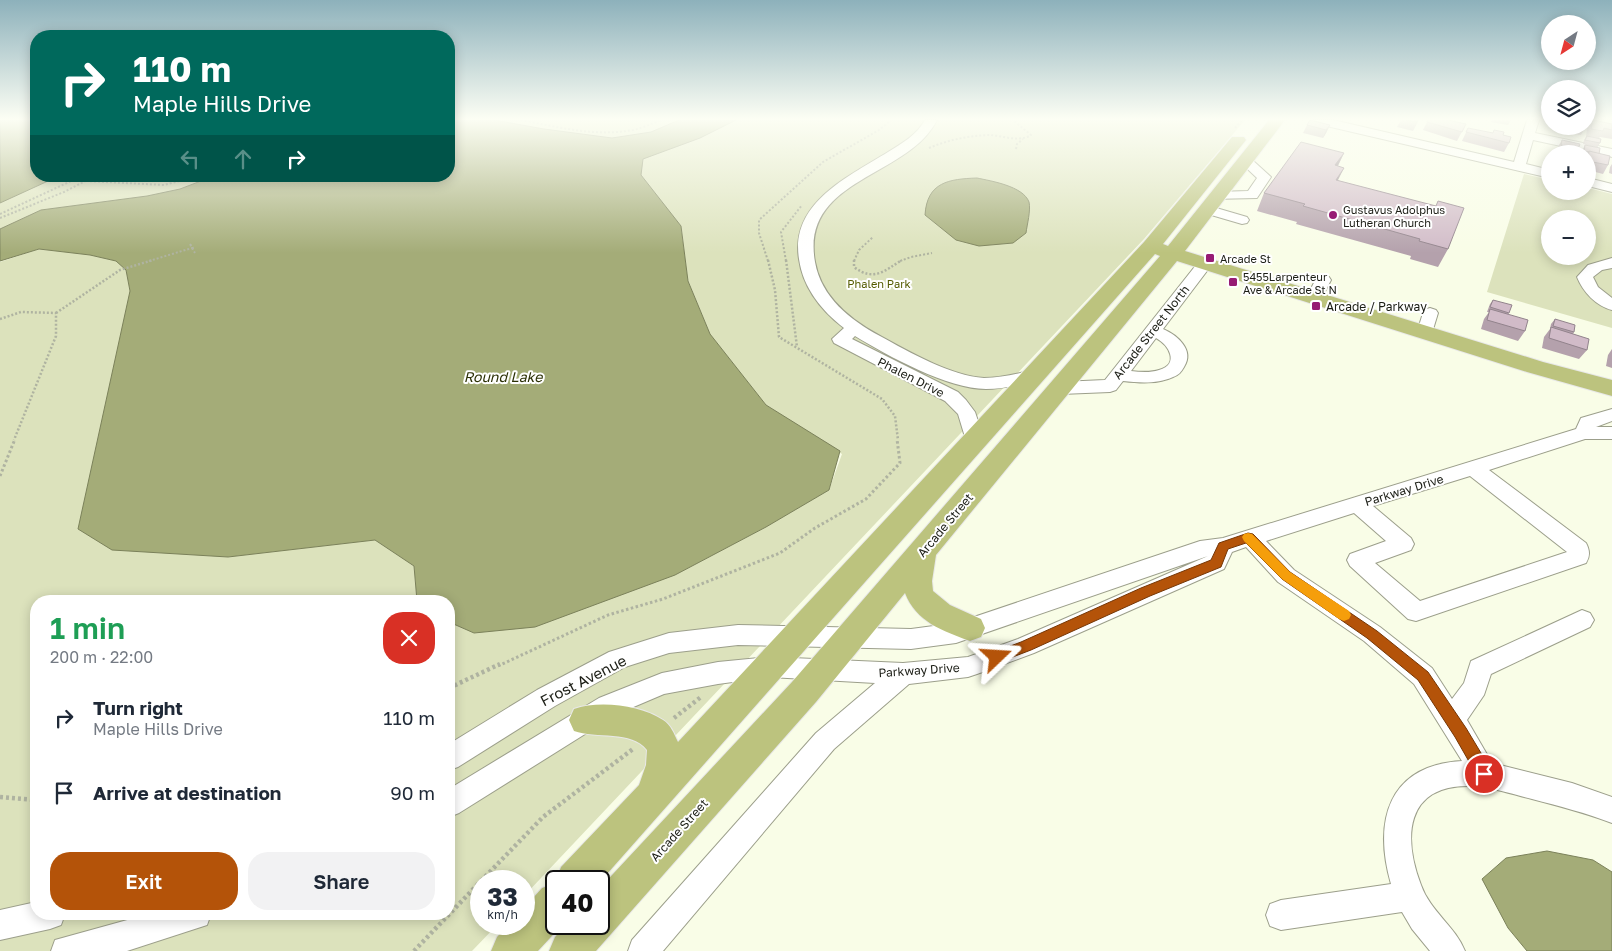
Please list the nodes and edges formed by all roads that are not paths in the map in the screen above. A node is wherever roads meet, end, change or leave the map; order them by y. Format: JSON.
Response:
{"nodes":[{"id":1,"x":878,"y":164,"type":"edge"},
{"id":2,"x":1222,"y":164,"type":"edge"},
{"id":3,"x":1241,"y":164,"type":"edge"},
{"id":4,"x":1249,"y":164,"type":"edge"},
{"id":5,"x":1488,"y":164,"type":"edge"},
{"id":6,"x":1519,"y":166,"type":"joint"},
{"id":7,"x":1541,"y":172,"type":"edge"},
{"id":8,"x":1596,"y":184,"type":"edge"},
{"id":9,"x":1612,"y":188,"type":"edge"},
{"id":10,"x":1211,"y":202,"type":"junction"},
{"id":11,"x":1242,"y":220,"type":"dead end"},
{"id":12,"x":1162,"y":250,"type":"junction"},
{"id":13,"x":1205,"y":263,"type":"junction"},
{"id":14,"x":1612,"y":263,"type":"edge"},
{"id":15,"x":1612,"y":305,"type":"edge"},
{"id":16,"x":1152,"y":330,"type":"junction"},
{"id":17,"x":1535,"y":367,"type":"junction"},
{"id":18,"x":1118,"y":375,"type":"junction"},
{"id":19,"x":933,"y":376,"type":"junction"},
{"id":20,"x":1033,"y":376,"type":"junction"},
{"id":21,"x":1060,"y":388,"type":"junction"},
{"id":22,"x":1612,"y":388,"type":"edge"},
{"id":23,"x":1612,"y":396,"type":"edge"},
{"id":24,"x":1612,"y":415,"type":"edge"},
{"id":25,"x":1584,"y":433,"type":"junction"},
{"id":26,"x":1612,"y":434,"type":"edge"},
{"id":27,"x":975,"y":442,"type":"junction"},
{"id":28,"x":1474,"y":469,"type":"junction"},
{"id":29,"x":1357,"y":504,"type":"junction"},
{"id":30,"x":1248,"y":537,"type":"junction"},
{"id":31,"x":1223,"y":546,"type":"junction"},
{"id":32,"x":922,"y":553,"type":"junction"},
{"id":33,"x":1582,"y":620,"type":"dead end"},
{"id":34,"x":970,"y":628,"type":"junction"},
{"id":35,"x":799,"y":636,"type":"junction"},
{"id":36,"x":850,"y":638,"type":"junction"},
{"id":37,"x":770,"y":667,"type":"junction"},
{"id":38,"x":823,"y":670,"type":"junction"},
{"id":39,"x":903,"y":674,"type":"junction"},
{"id":40,"x":586,"y":720,"type":"junction"},
{"id":41,"x":1452,"y":720,"type":"junction"},
{"id":42,"x":455,"y":754,"type":"edge"},
{"id":43,"x":1484,"y":774,"type":"junction"},
{"id":44,"x":652,"y":797,"type":"junction"},
{"id":45,"x":455,"y":800,"type":"edge"},
{"id":46,"x":1612,"y":810,"type":"edge"},
{"id":47,"x":585,"y":870,"type":"edge"},
{"id":48,"x":1410,"y":896,"type":"junction"},
{"id":49,"x":610,"y":906,"type":"edge"},
{"id":50,"x":545,"y":914,"type":"edge"},
{"id":51,"x":1281,"y":915,"type":"dead end"},
{"id":52,"x":30,"y":919,"type":"edge"},
{"id":53,"x":176,"y":920,"type":"edge"},
{"id":54,"x":0,"y":926,"type":"edge"},
{"id":55,"x":584,"y":935,"type":"edge"},
{"id":56,"x":66,"y":951,"type":"edge"},
{"id":57,"x":511,"y":951,"type":"edge"},
{"id":58,"x":569,"y":951,"type":"edge"},
{"id":59,"x":643,"y":951,"type":"edge"},
{"id":60,"x":1450,"y":951,"type":"edge"}],
"edges":[{"from":1,"to":19,"type":"street","name":"Phalen Drive"},
{"from":2,"to":12,"type":"main road","name":"Arcade Street"},
{"from":3,"to":10,"type":"main road","name":"Arcade Street"},
{"from":4,"to":10,"type":"street"},
{"from":5,"to":6,"type":"street"},
{"from":6,"to":7,"type":"street"},
{"from":8,"to":9,"type":"street"},
{"from":10,"to":11,"type":"street"},
{"from":10,"to":12,"type":"main road","name":"Arcade Street"},
{"from":12,"to":13,"type":"main road"},
{"from":12,"to":20,"type":"main road","name":"Arcade Street"},
{"from":12,"to":21,"type":"main road","name":"Arcade Street"},
{"from":13,"to":16,"type":"street","name":"Arcade Street North"},
{"from":13,"to":17,"type":"main road"},
{"from":14,"to":15,"type":"street"},
{"from":16,"to":18,"type":"street","name":"Arcade Street North"},
{"from":16,"to":18,"type":"street"},
{"from":17,"to":22,"type":"main road"},
{"from":17,"to":23,"type":"main road"},
{"from":18,"to":21,"type":"street","name":"Arcade Street North"},
{"from":19,"to":20,"type":"street","name":"Phalen Drive"},
{"from":19,"to":27,"type":"street","name":"Phalen Drive"},
{"from":20,"to":27,"type":"main road","name":"Arcade Street"},
{"from":21,"to":32,"type":"main road","name":"Arcade Street"},
{"from":24,"to":25,"type":"street","name":"Parkway Drive"},
{"from":25,"to":26,"type":"street","name":"Parkway Drive"},
{"from":25,"to":28,"type":"street","name":"Parkway Drive"},
{"from":27,"to":35,"type":"main road","name":"Arcade Street"},
{"from":28,"to":29,"type":"street","name":"Parkway Drive"},
{"from":28,"to":29,"type":"street"},
{"from":29,"to":30,"type":"street","name":"Parkway Drive"},
{"from":30,"to":31,"type":"street","name":"Parkway Drive"},
{"from":30,"to":41,"type":"street"},
{"from":31,"to":34,"type":"street","name":"Parkway Drive"},
{"from":31,"to":39,"type":"street","name":"Parkway Drive"},
{"from":32,"to":34,"type":"main road"},
{"from":32,"to":36,"type":"main road","name":"Arcade Street"},
{"from":33,"to":41,"type":"street"},
{"from":34,"to":36,"type":"street","name":"Parkway Drive"},
{"from":35,"to":36,"type":"street","name":"Frost Avenue"},
{"from":35,"to":37,"type":"main road","name":"Arcade Street"},
{"from":35,"to":42,"type":"street","name":"Frost Avenue"},
{"from":36,"to":38,"type":"main road","name":"Arcade Street"},
{"from":37,"to":38,"type":"street"},
{"from":37,"to":40,"type":"street"},
{"from":37,"to":44,"type":"main road","name":"Arcade Street"},
{"from":38,"to":39,"type":"street","name":"Parkway Drive"},
{"from":38,"to":49,"type":"main road","name":"Arcade Street"},
{"from":39,"to":59,"type":"street"},
{"from":40,"to":44,"type":"main road"},
{"from":40,"to":45,"type":"street"},
{"from":41,"to":43,"type":"street"},
{"from":43,"to":46,"type":"street"},
{"from":43,"to":48,"type":"street"},
{"from":44,"to":47,"type":"main road","name":"Arcade Street"},
{"from":48,"to":51,"type":"street"},
{"from":48,"to":60,"type":"street"},
{"from":50,"to":57,"type":"main road"},
{"from":52,"to":54,"type":"street"},
{"from":53,"to":56,"type":"street"},
{"from":55,"to":58,"type":"main road"}]}
